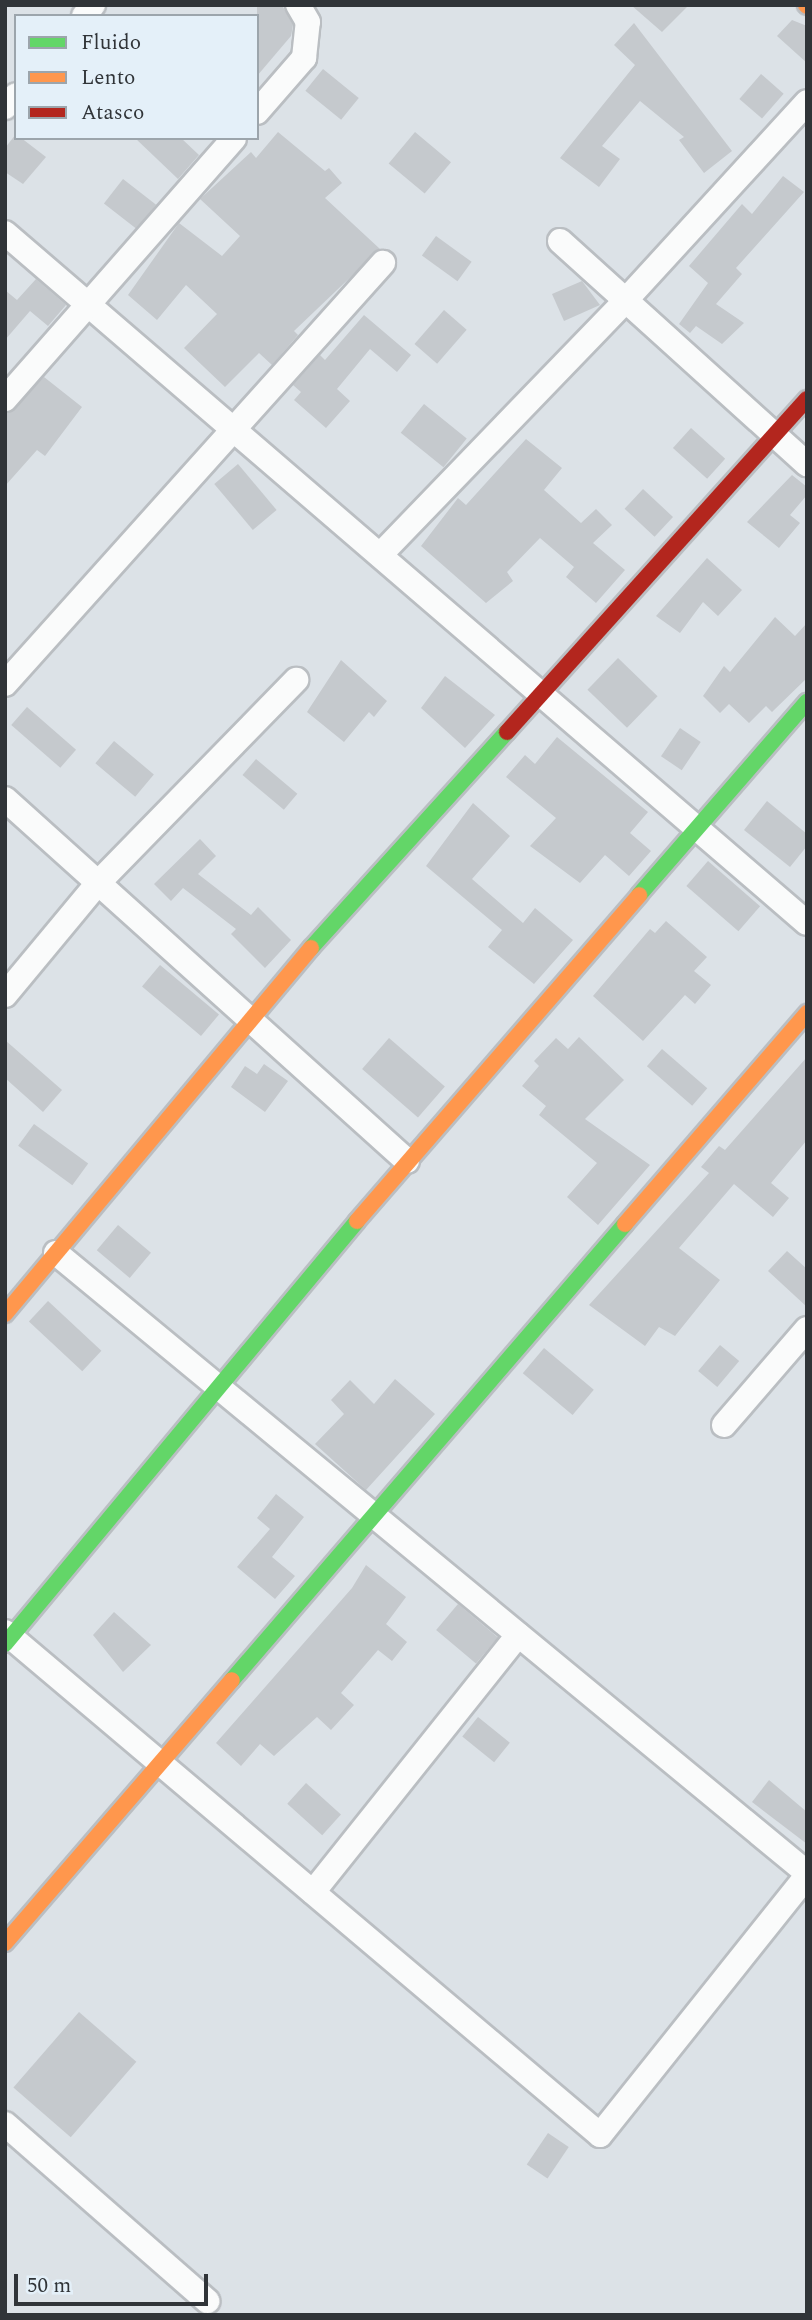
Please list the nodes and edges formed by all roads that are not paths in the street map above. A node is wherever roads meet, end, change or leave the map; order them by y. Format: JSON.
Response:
{"nodes":[{"id":1,"x":298,"y":5,"type":"edge"},
{"id":2,"x":807,"y":102,"type":"edge"},
{"id":3,"x":259,"y":110,"type":"edge"},
{"id":4,"x":232,"y":140,"type":"edge"},
{"id":5,"x":5,"y":233,"type":"edge"},
{"id":6,"x":560,"y":241,"type":"dead end"},
{"id":7,"x":383,"y":263,"type":"dead end"},
{"id":8,"x":624,"y":302,"type":"junction"},
{"id":9,"x":89,"y":305,"type":"junction"},
{"id":10,"x":5,"y":399,"type":"edge"},
{"id":11,"x":807,"y":400,"type":"edge"},
{"id":12,"x":236,"y":430,"type":"junction"},
{"id":13,"x":774,"y":436,"type":"junction"},
{"id":14,"x":807,"y":464,"type":"edge"},
{"id":15,"x":380,"y":555,"type":"junction"},
{"id":16,"x":296,"y":680,"type":"dead end"},
{"id":17,"x":5,"y":684,"type":"edge"},
{"id":18,"x":539,"y":692,"type":"junction"},
{"id":19,"x":807,"y":702,"type":"edge"},
{"id":20,"x":5,"y":799,"type":"edge"},
{"id":21,"x":698,"y":829,"type":"junction"},
{"id":22,"x":98,"y":883,"type":"junction"},
{"id":23,"x":807,"y":923,"type":"edge"},
{"id":24,"x":5,"y":995,"type":"edge"},
{"id":25,"x":807,"y":1013,"type":"edge"},
{"id":26,"x":248,"y":1018,"type":"junction"},
{"id":27,"x":407,"y":1161,"type":"junction"},
{"id":28,"x":56,"y":1253,"type":"junction"},
{"id":29,"x":5,"y":1314,"type":"edge"},
{"id":30,"x":807,"y":1329,"type":"edge"},
{"id":31,"x":221,"y":1389,"type":"junction"},
{"id":32,"x":724,"y":1425,"type":"dead end"},
{"id":33,"x":374,"y":1515,"type":"junction"},
{"id":34,"x":518,"y":1635,"type":"junction"},
{"id":35,"x":7,"y":1638,"type":"edge"},
{"id":36,"x":160,"y":1763,"type":"junction"},
{"id":37,"x":807,"y":1874,"type":"edge"},
{"id":38,"x":313,"y":1892,"type":"junction"},
{"id":39,"x":5,"y":1943,"type":"edge"},
{"id":40,"x":5,"y":2124,"type":"edge"},
{"id":41,"x":207,"y":2301,"type":"dead end"}],
"edges":[{"from":1,"to":3,"type":"street"},
{"from":2,"to":8,"type":"street"},
{"from":4,"to":9,"type":"street"},
{"from":5,"to":9,"type":"street"},
{"from":6,"to":8,"type":"street"},
{"from":7,"to":12,"type":"street"},
{"from":8,"to":13,"type":"street"},
{"from":8,"to":15,"type":"street"},
{"from":9,"to":10,"type":"street"},
{"from":9,"to":12,"type":"street"},
{"from":11,"to":13,"type":"street"},
{"from":12,"to":15,"type":"street"},
{"from":12,"to":17,"type":"street"},
{"from":13,"to":14,"type":"street"},
{"from":13,"to":18,"type":"street"},
{"from":15,"to":18,"type":"street"},
{"from":16,"to":22,"type":"street"},
{"from":18,"to":21,"type":"street"},
{"from":18,"to":26,"type":"street"},
{"from":19,"to":21,"type":"street"},
{"from":20,"to":22,"type":"street"},
{"from":21,"to":23,"type":"street"},
{"from":21,"to":27,"type":"street"},
{"from":22,"to":24,"type":"street"},
{"from":22,"to":26,"type":"street"},
{"from":25,"to":33,"type":"street"},
{"from":26,"to":27,"type":"street"},
{"from":26,"to":28,"type":"street"},
{"from":27,"to":31,"type":"street"},
{"from":28,"to":29,"type":"street"},
{"from":28,"to":31,"type":"street"},
{"from":30,"to":32,"type":"street"},
{"from":31,"to":33,"type":"street"},
{"from":31,"to":35,"type":"street"},
{"from":33,"to":34,"type":"street"},
{"from":33,"to":36,"type":"street"},
{"from":34,"to":37,"type":"street"},
{"from":34,"to":38,"type":"street"},
{"from":35,"to":36,"type":"street"},
{"from":36,"to":38,"type":"street"},
{"from":36,"to":39,"type":"street"},
{"from":37,"to":38,"type":"street"},
{"from":40,"to":41,"type":"street"}]}
